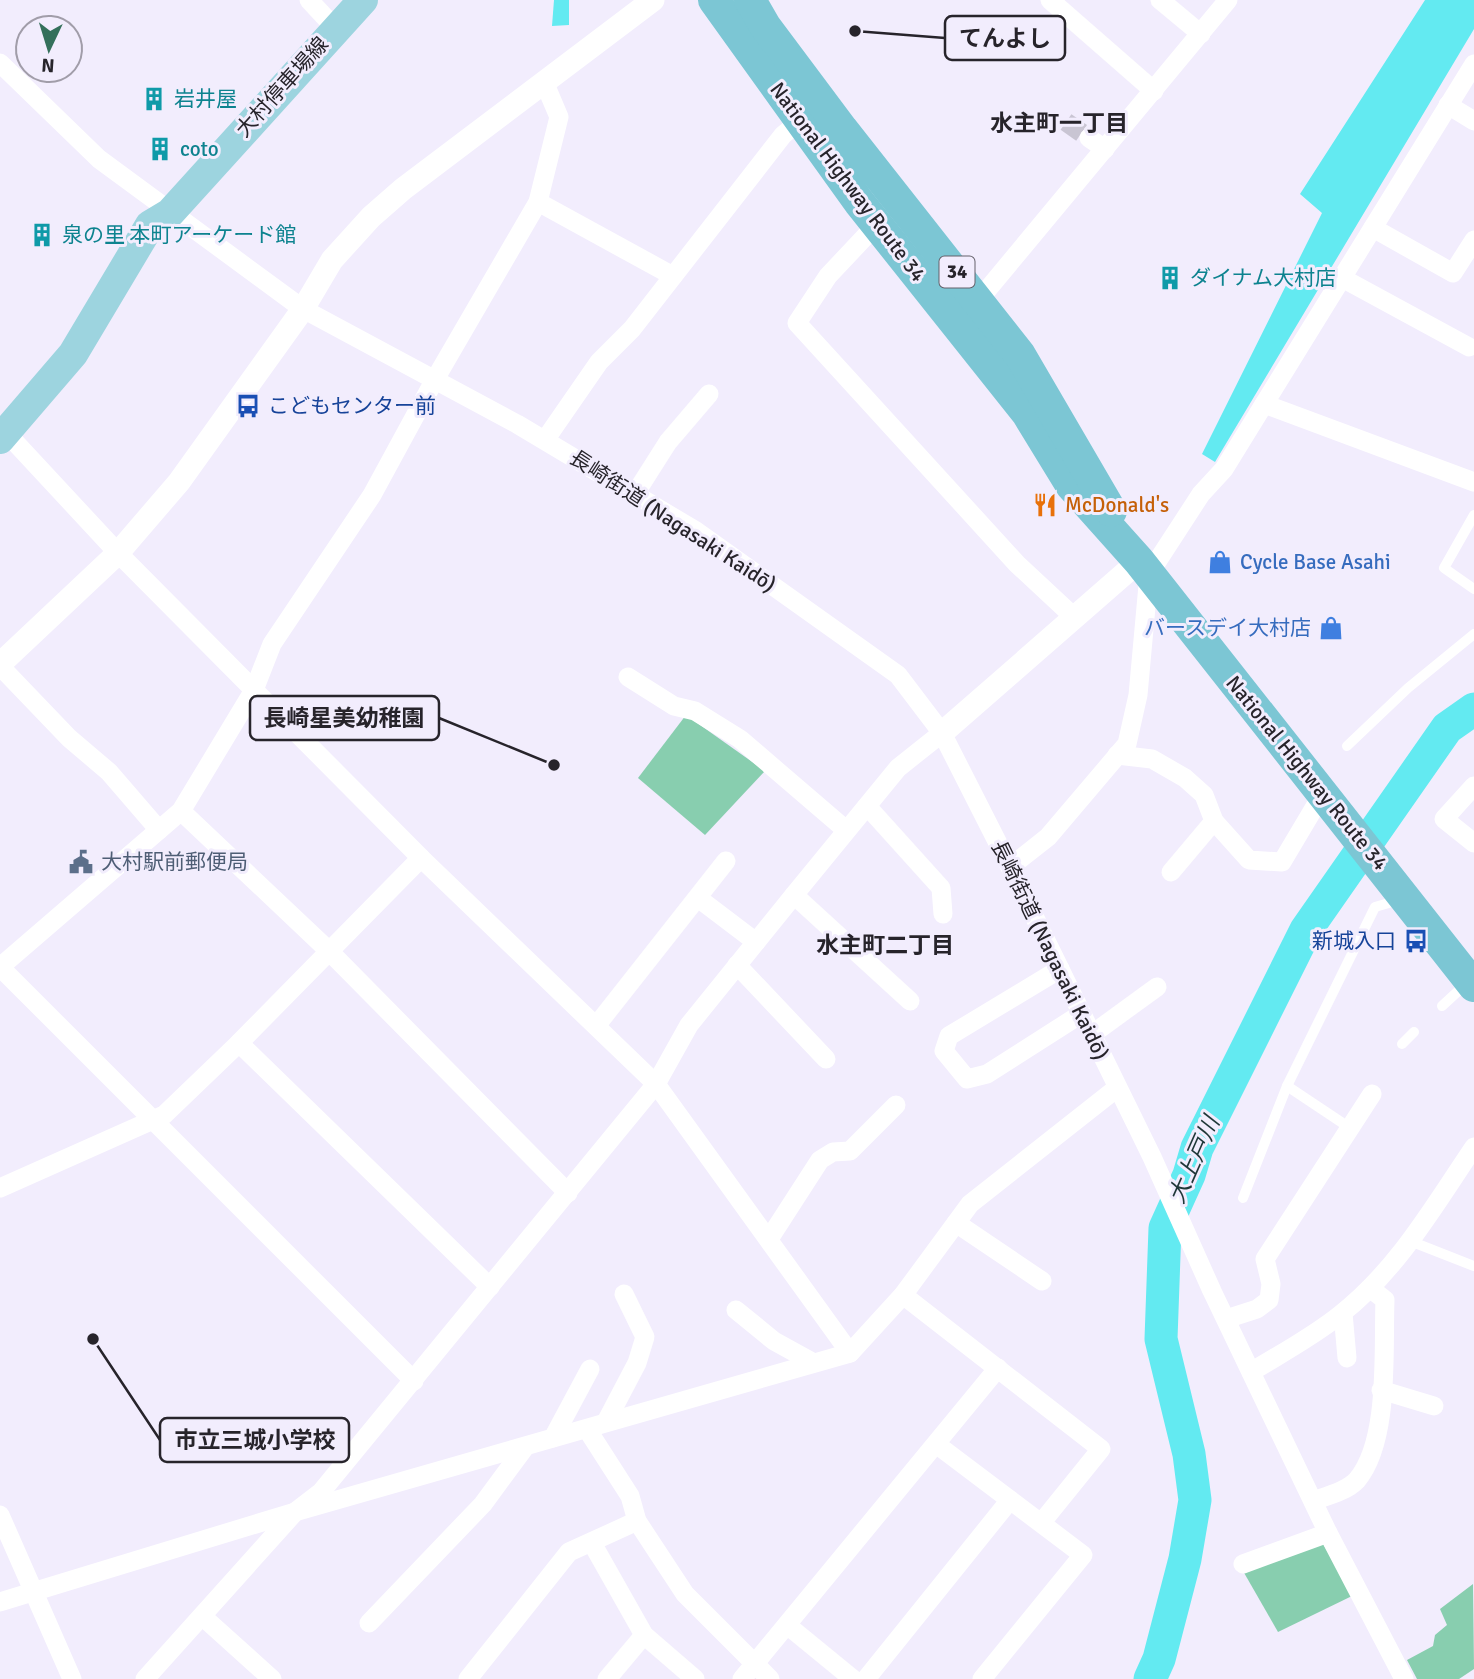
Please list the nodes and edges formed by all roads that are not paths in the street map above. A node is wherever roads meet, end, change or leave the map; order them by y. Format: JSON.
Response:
{"nodes":[{"id":1,"x":309,"y":0,"type":"edge"},
{"id":2,"x":363,"y":0,"type":"edge"},
{"id":3,"x":653,"y":0,"type":"edge"},
{"id":4,"x":714,"y":0,"type":"edge"},
{"id":5,"x":750,"y":0,"type":"edge"},
{"id":6,"x":1050,"y":0,"type":"edge"},
{"id":7,"x":1160,"y":0,"type":"edge"},
{"id":8,"x":1228,"y":0,"type":"edge"},
{"id":9,"x":335,"y":28,"type":"junction"},
{"id":10,"x":1201,"y":34,"type":"junction"},
{"id":11,"x":0,"y":63,"type":"edge"},
{"id":12,"x":1474,"y":65,"type":"edge"},
{"id":13,"x":545,"y":84,"type":"junction"},
{"id":14,"x":1154,"y":91,"type":"junction"},
{"id":15,"x":1448,"y":105,"type":"junction"},
{"id":16,"x":800,"y":121,"type":"junction"},
{"id":17,"x":1474,"y":121,"type":"edge"},
{"id":18,"x":538,"y":202,"type":"junction"},
{"id":19,"x":170,"y":212,"type":"junction"},
{"id":20,"x":877,"y":224,"type":"junction"},
{"id":21,"x":1373,"y":228,"type":"junction"},
{"id":22,"x":1474,"y":240,"type":"edge"},
{"id":23,"x":673,"y":276,"type":"junction"},
{"id":24,"x":1342,"y":278,"type":"junction"},
{"id":25,"x":303,"y":309,"type":"junction"},
{"id":26,"x":968,"y":313,"type":"junction"},
{"id":27,"x":1469,"y":347,"type":"dead end"},
{"id":28,"x":434,"y":381,"type":"junction"},
{"id":29,"x":709,"y":394,"type":"dead end"},
{"id":30,"x":1264,"y":404,"type":"junction"},
{"id":31,"x":2,"y":432,"type":"edge"},
{"id":32,"x":545,"y":440,"type":"junction"},
{"id":33,"x":1473,"y":483,"type":"edge"},
{"id":34,"x":635,"y":494,"type":"junction"},
{"id":35,"x":1474,"y":515,"type":"edge"},
{"id":36,"x":118,"y":552,"type":"junction"},
{"id":37,"x":1144,"y":567,"type":"junction"},
{"id":38,"x":1474,"y":589,"type":"edge"},
{"id":39,"x":1075,"y":618,"type":"junction"},
{"id":40,"x":1474,"y":634,"type":"edge"},
{"id":41,"x":0,"y":665,"type":"edge"},
{"id":42,"x":628,"y":677,"type":"dead end"},
{"id":43,"x":254,"y":691,"type":"junction"},
{"id":44,"x":942,"y":733,"type":"junction"},
{"id":45,"x":1348,"y":746,"type":"dead end"},
{"id":46,"x":1117,"y":755,"type":"junction"},
{"id":47,"x":1474,"y":786,"type":"edge"},
{"id":48,"x":1326,"y":796,"type":"junction"},
{"id":49,"x":867,"y":806,"type":"junction"},
{"id":50,"x":181,"y":811,"type":"junction"},
{"id":51,"x":1214,"y":821,"type":"junction"},
{"id":52,"x":159,"y":830,"type":"junction"},
{"id":53,"x":846,"y":830,"type":"junction"},
{"id":54,"x":1474,"y":844,"type":"edge"},
{"id":55,"x":421,"y":858,"type":"junction"},
{"id":56,"x":726,"y":861,"type":"dead end"},
{"id":57,"x":1010,"y":867,"type":"junction"},
{"id":58,"x":1171,"y":873,"type":"dead end"},
{"id":59,"x":794,"y":895,"type":"junction"},
{"id":60,"x":698,"y":898,"type":"junction"},
{"id":61,"x":1406,"y":898,"type":"junction"},
{"id":62,"x":943,"y":914,"type":"dead end"},
{"id":63,"x":756,"y":942,"type":"junction"},
{"id":64,"x":328,"y":950,"type":"junction"},
{"id":65,"x":737,"y":965,"type":"junction"},
{"id":66,"x":0,"y":967,"type":"edge"},
{"id":67,"x":1060,"y":969,"type":"junction"},
{"id":68,"x":1472,"y":983,"type":"edge"},
{"id":69,"x":1157,"y":987,"type":"dead end"},
{"id":70,"x":910,"y":1001,"type":"dead end"},
{"id":71,"x":1442,"y":1006,"type":"dead end"},
{"id":72,"x":1081,"y":1014,"type":"junction"},
{"id":73,"x":596,"y":1026,"type":"junction"},
{"id":74,"x":1414,"y":1032,"type":"dead end"},
{"id":75,"x":1091,"y":1035,"type":"junction"},
{"id":76,"x":239,"y":1043,"type":"junction"},
{"id":77,"x":1402,"y":1044,"type":"dead end"},
{"id":78,"x":826,"y":1059,"type":"dead end"},
{"id":79,"x":656,"y":1084,"type":"junction"},
{"id":80,"x":1287,"y":1086,"type":"junction"},
{"id":81,"x":1117,"y":1088,"type":"junction"},
{"id":82,"x":1372,"y":1094,"type":"dead end"},
{"id":83,"x":896,"y":1105,"type":"dead end"},
{"id":84,"x":151,"y":1119,"type":"junction"},
{"id":85,"x":1350,"y":1128,"type":"junction"},
{"id":86,"x":1474,"y":1147,"type":"edge"},
{"id":87,"x":0,"y":1188,"type":"edge"},
{"id":88,"x":568,"y":1193,"type":"junction"},
{"id":89,"x":1244,"y":1198,"type":"dead end"},
{"id":90,"x":956,"y":1223,"type":"junction"},
{"id":91,"x":769,"y":1239,"type":"junction"},
{"id":92,"x":1410,"y":1241,"type":"junction"},
{"id":93,"x":1474,"y":1266,"type":"edge"},
{"id":94,"x":1042,"y":1280,"type":"dead end"},
{"id":95,"x":490,"y":1287,"type":"junction"},
{"id":96,"x":1370,"y":1287,"type":"junction"},
{"id":97,"x":624,"y":1294,"type":"dead end"},
{"id":98,"x":903,"y":1295,"type":"junction"},
{"id":99,"x":736,"y":1310,"type":"dead end"},
{"id":100,"x":1343,"y":1313,"type":"junction"},
{"id":101,"x":1226,"y":1320,"type":"junction"},
{"id":102,"x":850,"y":1353,"type":"junction"},
{"id":103,"x":1347,"y":1358,"type":"dead end"},
{"id":104,"x":814,"y":1363,"type":"junction"},
{"id":105,"x":998,"y":1368,"type":"junction"},
{"id":106,"x":590,"y":1369,"type":"dead end"},
{"id":107,"x":1251,"y":1372,"type":"junction"},
{"id":108,"x":414,"y":1381,"type":"junction"},
{"id":109,"x":1381,"y":1390,"type":"junction"},
{"id":110,"x":1433,"y":1406,"type":"dead end"},
{"id":111,"x":597,"y":1426,"type":"junction"},
{"id":112,"x":553,"y":1438,"type":"junction"},
{"id":113,"x":936,"y":1444,"type":"junction"},
{"id":114,"x":525,"y":1447,"type":"junction"},
{"id":115,"x":1010,"y":1500,"type":"junction"},
{"id":116,"x":1313,"y":1501,"type":"junction"},
{"id":117,"x":295,"y":1512,"type":"junction"},
{"id":118,"x":0,"y":1515,"type":"edge"},
{"id":119,"x":638,"y":1521,"type":"junction"},
{"id":120,"x":1042,"y":1522,"type":"junction"},
{"id":121,"x":1328,"y":1533,"type":"junction"},
{"id":122,"x":592,"y":1543,"type":"junction"},
{"id":123,"x":1243,"y":1564,"type":"dead end"},
{"id":124,"x":35,"y":1592,"type":"junction"},
{"id":125,"x":0,"y":1602,"type":"edge"},
{"id":126,"x":202,"y":1616,"type":"junction"},
{"id":127,"x":369,"y":1623,"type":"dead end"},
{"id":128,"x":787,"y":1625,"type":"junction"},
{"id":129,"x":644,"y":1635,"type":"junction"},
{"id":130,"x":748,"y":1672,"type":"edge"},
{"id":131,"x":72,"y":1679,"type":"edge"},
{"id":132,"x":145,"y":1679,"type":"edge"},
{"id":133,"x":272,"y":1679,"type":"edge"},
{"id":134,"x":468,"y":1679,"type":"edge"},
{"id":135,"x":607,"y":1679,"type":"edge"},
{"id":136,"x":695,"y":1679,"type":"edge"},
{"id":137,"x":769,"y":1679,"type":"edge"},
{"id":138,"x":853,"y":1679,"type":"edge"},
{"id":139,"x":866,"y":1679,"type":"edge"},
{"id":140,"x":982,"y":1679,"type":"edge"},
{"id":141,"x":1404,"y":1679,"type":"edge"}],
"edges":[{"from":1,"to":9,"type":"street"},
{"from":2,"to":9,"type":"main road","name":"大村停車場線"},
{"from":3,"to":13,"type":"street"},
{"from":4,"to":16,"type":"highway","name":"National Highway Route 34","number":"34"},
{"from":5,"to":26,"type":"highway","name":"National Highway Route 34","number":"34"},
{"from":6,"to":14,"type":"street"},
{"from":7,"to":10,"type":"street"},
{"from":8,"to":10,"type":"street"},
{"from":9,"to":19,"type":"main road","name":"大村停車場線"},
{"from":10,"to":14,"type":"street"},
{"from":11,"to":19,"type":"street","name":"長崎街道 (Nagasaki Kaidō)"},
{"from":12,"to":15,"type":"street"},
{"from":13,"to":18,"type":"street"},
{"from":13,"to":25,"type":"street"},
{"from":14,"to":26,"type":"street"},
{"from":15,"to":17,"type":"street"},
{"from":15,"to":21,"type":"street"},
{"from":16,"to":20,"type":"highway","name":"National Highway Route 34","number":"34"},
{"from":16,"to":23,"type":"street"},
{"from":18,"to":23,"type":"street"},
{"from":18,"to":28,"type":"street"},
{"from":19,"to":25,"type":"street","name":"長崎街道 (Nagasaki Kaidō)"},
{"from":19,"to":31,"type":"main road","name":"大村停車場線"},
{"from":20,"to":26,"type":"highway","name":"National Highway Route 34","number":"34"},
{"from":20,"to":39,"type":"street"},
{"from":21,"to":22,"type":"street"},
{"from":21,"to":24,"type":"street"},
{"from":23,"to":32,"type":"street"},
{"from":24,"to":27,"type":"street"},
{"from":24,"to":30,"type":"street"},
{"from":25,"to":28,"type":"street","name":"長崎街道 (Nagasaki Kaidō)"},
{"from":25,"to":36,"type":"street"},
{"from":26,"to":37,"type":"highway","name":"National Highway Route 34","number":"34"},
{"from":28,"to":32,"type":"street","name":"長崎街道 (Nagasaki Kaidō)"},
{"from":28,"to":43,"type":"street"},
{"from":29,"to":34,"type":"street"},
{"from":30,"to":33,"type":"street"},
{"from":30,"to":37,"type":"street"},
{"from":31,"to":36,"type":"street"},
{"from":32,"to":34,"type":"street","name":"長崎街道 (Nagasaki Kaidō)"},
{"from":34,"to":44,"type":"street","name":"長崎街道 (Nagasaki Kaidō)"},
{"from":35,"to":38,"type":"lane"},
{"from":36,"to":41,"type":"street"},
{"from":36,"to":43,"type":"street"},
{"from":37,"to":39,"type":"street"},
{"from":37,"to":46,"type":"street"},
{"from":37,"to":48,"type":"highway","name":"National Highway Route 34","number":"34"},
{"from":39,"to":44,"type":"street"},
{"from":40,"to":45,"type":"lane"},
{"from":41,"to":52,"type":"street"},
{"from":42,"to":53,"type":"street"},
{"from":43,"to":50,"type":"street"},
{"from":43,"to":55,"type":"street"},
{"from":44,"to":49,"type":"street"},
{"from":44,"to":57,"type":"street","name":"長崎街道 (Nagasaki Kaidō)"},
{"from":46,"to":51,"type":"street"},
{"from":46,"to":57,"type":"street"},
{"from":47,"to":54,"type":"street"},
{"from":48,"to":51,"type":"street"},
{"from":48,"to":61,"type":"highway","name":"National Highway Route 34","number":"34"},
{"from":49,"to":53,"type":"street"},
{"from":49,"to":62,"type":"street"},
{"from":50,"to":52,"type":"street"},
{"from":50,"to":64,"type":"street"},
{"from":51,"to":58,"type":"street"},
{"from":52,"to":66,"type":"street"},
{"from":53,"to":59,"type":"street"},
{"from":55,"to":64,"type":"street"},
{"from":55,"to":73,"type":"street"},
{"from":56,"to":60,"type":"street"},
{"from":57,"to":67,"type":"street","name":"長崎街道 (Nagasaki Kaidō)"},
{"from":59,"to":63,"type":"street"},
{"from":59,"to":70,"type":"street"},
{"from":60,"to":63,"type":"street"},
{"from":60,"to":73,"type":"street"},
{"from":61,"to":68,"type":"highway","name":"National Highway Route 34","number":"34"},
{"from":61,"to":80,"type":"lane"},
{"from":63,"to":65,"type":"street"},
{"from":64,"to":76,"type":"street"},
{"from":64,"to":88,"type":"street"},
{"from":65,"to":78,"type":"street"},
{"from":65,"to":79,"type":"street"},
{"from":66,"to":84,"type":"street"},
{"from":67,"to":72,"type":"street","name":"長崎街道 (Nagasaki Kaidō)"},
{"from":67,"to":72,"type":"street"},
{"from":68,"to":71,"type":"lane"},
{"from":69,"to":75,"type":"street"},
{"from":72,"to":75,"type":"street","name":"長崎街道 (Nagasaki Kaidō)"},
{"from":73,"to":79,"type":"street"},
{"from":74,"to":77,"type":"lane"},
{"from":75,"to":81,"type":"street","name":"長崎街道 (Nagasaki Kaidō)"},
{"from":76,"to":84,"type":"street"},
{"from":76,"to":95,"type":"street"},
{"from":79,"to":88,"type":"street"},
{"from":79,"to":91,"type":"street"},
{"from":80,"to":85,"type":"lane"},
{"from":80,"to":89,"type":"lane"},
{"from":81,"to":90,"type":"street"},
{"from":81,"to":101,"type":"street","name":"長崎街道 (Nagasaki Kaidō)"},
{"from":82,"to":85,"type":"street"},
{"from":83,"to":91,"type":"street"},
{"from":84,"to":87,"type":"street"},
{"from":84,"to":108,"type":"street"},
{"from":85,"to":101,"type":"street"},
{"from":86,"to":92,"type":"street"},
{"from":88,"to":95,"type":"street"},
{"from":90,"to":94,"type":"street"},
{"from":90,"to":98,"type":"street"},
{"from":91,"to":102,"type":"street"},
{"from":92,"to":93,"type":"lane"},
{"from":92,"to":96,"type":"street"},
{"from":95,"to":108,"type":"street"},
{"from":96,"to":100,"type":"street"},
{"from":96,"to":109,"type":"street"},
{"from":97,"to":111,"type":"street"},
{"from":98,"to":102,"type":"street"},
{"from":98,"to":105,"type":"street"},
{"from":99,"to":104,"type":"street"},
{"from":100,"to":103,"type":"street"},
{"from":100,"to":107,"type":"street"},
{"from":101,"to":107,"type":"street","name":"長崎街道 (Nagasaki Kaidō)"},
{"from":102,"to":104,"type":"street"},
{"from":104,"to":111,"type":"street"},
{"from":105,"to":113,"type":"street"},
{"from":105,"to":120,"type":"street"},
{"from":106,"to":112,"type":"street"},
{"from":107,"to":116,"type":"street","name":"長崎街道 (Nagasaki Kaidō)"},
{"from":108,"to":117,"type":"street"},
{"from":109,"to":110,"type":"street"},
{"from":109,"to":116,"type":"street"},
{"from":111,"to":112,"type":"street"},
{"from":111,"to":119,"type":"street"},
{"from":112,"to":114,"type":"street"},
{"from":113,"to":115,"type":"street"},
{"from":113,"to":128,"type":"street"},
{"from":114,"to":117,"type":"street"},
{"from":114,"to":127,"type":"street"},
{"from":115,"to":120,"type":"street"},
{"from":115,"to":139,"type":"street"},
{"from":116,"to":121,"type":"street","name":"長崎街道 (Nagasaki Kaidō)"},
{"from":117,"to":124,"type":"street"},
{"from":117,"to":126,"type":"street"},
{"from":118,"to":124,"type":"street"},
{"from":119,"to":122,"type":"street"},
{"from":119,"to":130,"type":"street"},
{"from":120,"to":140,"type":"street"},
{"from":121,"to":123,"type":"street"},
{"from":121,"to":141,"type":"street","name":"長崎街道 (Nagasaki Kaidō)"},
{"from":122,"to":129,"type":"street"},
{"from":122,"to":134,"type":"street"},
{"from":124,"to":125,"type":"street"},
{"from":124,"to":131,"type":"street"},
{"from":126,"to":132,"type":"street"},
{"from":126,"to":133,"type":"street"},
{"from":128,"to":130,"type":"street"},
{"from":128,"to":138,"type":"street"},
{"from":129,"to":135,"type":"street"},
{"from":129,"to":136,"type":"street"},
{"from":130,"to":137,"type":"street"}]}
